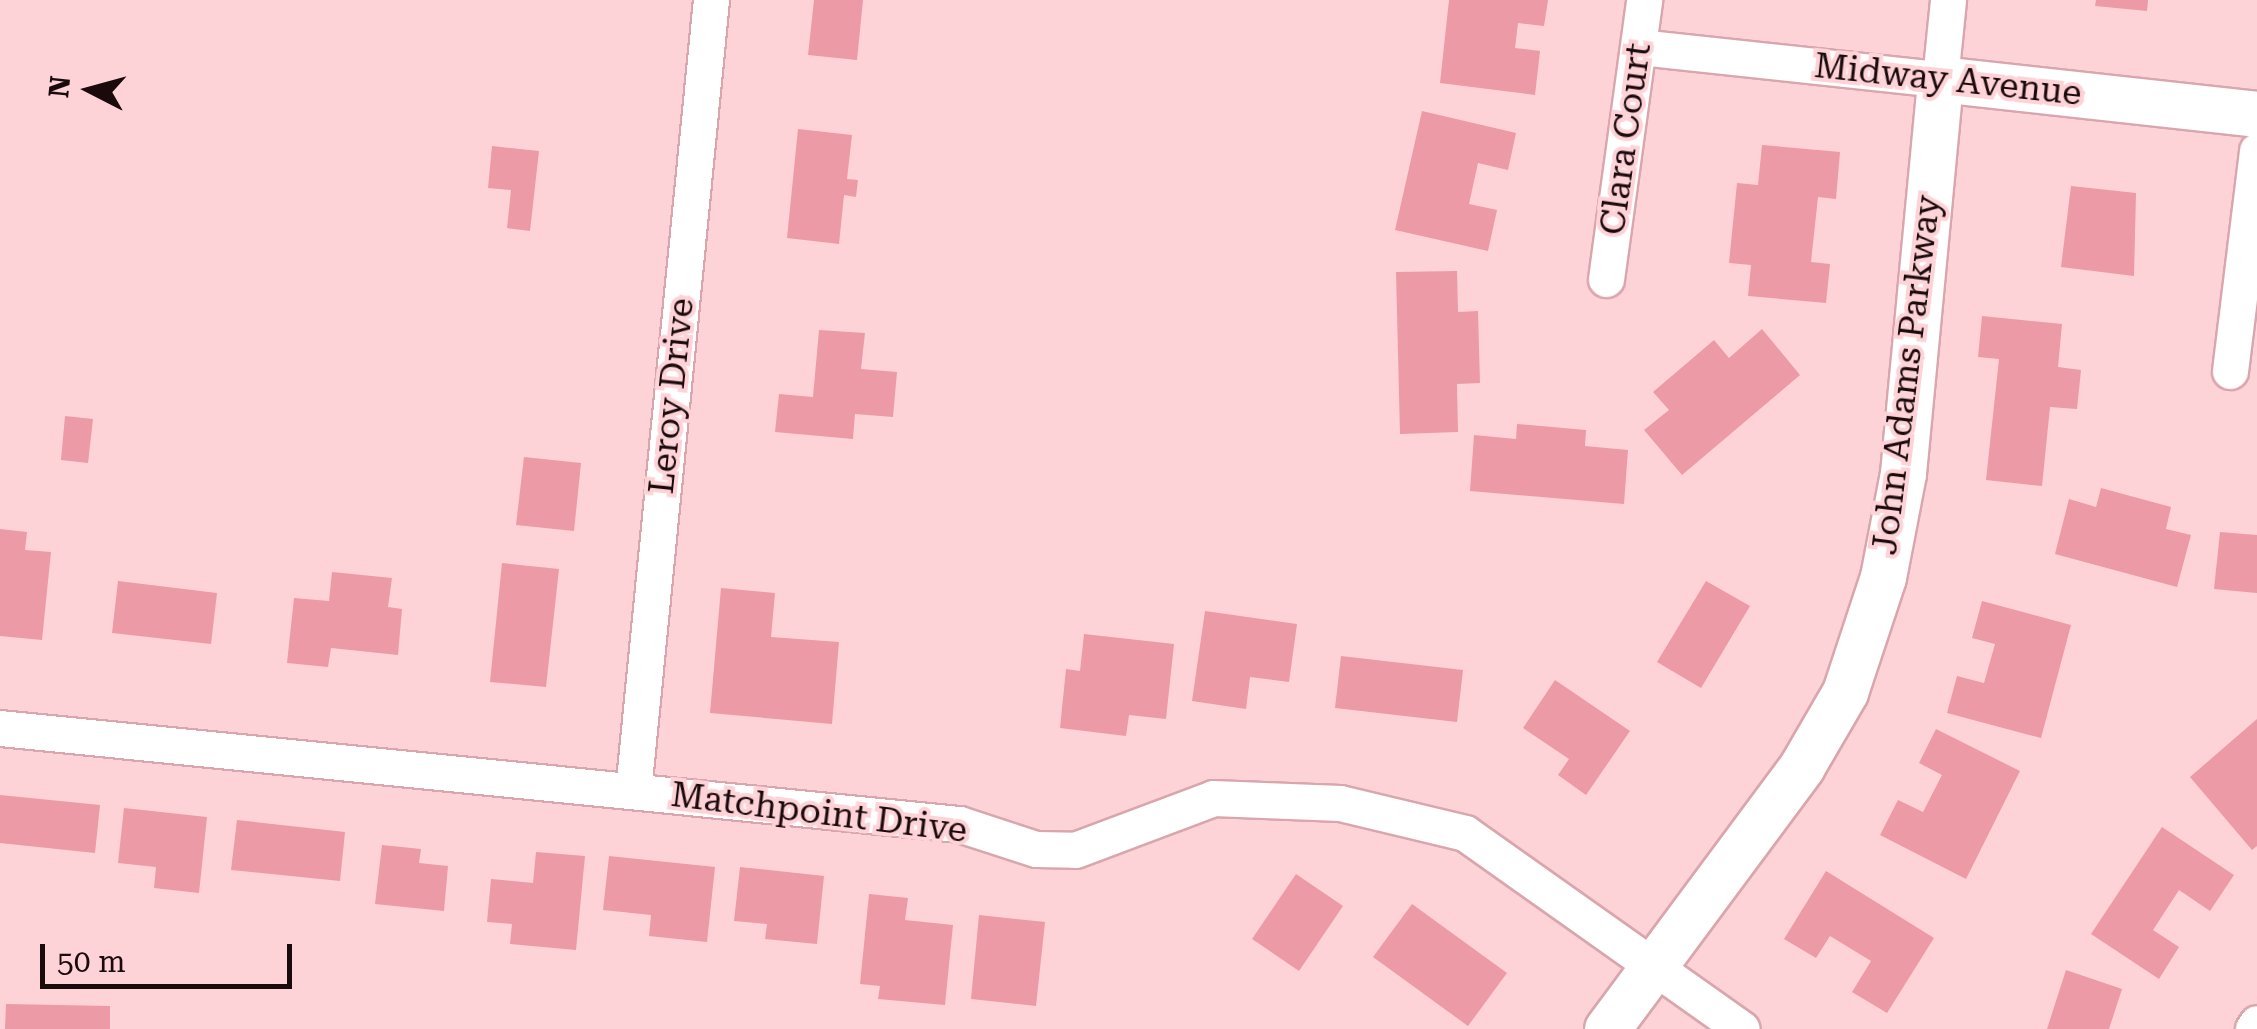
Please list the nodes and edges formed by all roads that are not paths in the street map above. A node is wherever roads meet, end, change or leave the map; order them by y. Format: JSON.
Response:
{"nodes":[{"id":1,"x":711,"y":0,"type":"edge"},
{"id":2,"x":1644,"y":0,"type":"edge"},
{"id":3,"x":1948,"y":0,"type":"edge"},
{"id":4,"x":1639,"y":47,"type":"junction"},
{"id":5,"x":1940,"y":79,"type":"junction"},
{"id":6,"x":2257,"y":114,"type":"edge"},
{"id":7,"x":2257,"y":151,"type":"edge"},
{"id":8,"x":1606,"y":279,"type":"dead end"},
{"id":9,"x":2230,"y":371,"type":"dead end"},
{"id":10,"x":0,"y":728,"type":"edge"},
{"id":11,"x":633,"y":791,"type":"junction"},
{"id":12,"x":1658,"y":961,"type":"junction"},
{"id":13,"x":1608,"y":1029,"type":"edge"},
{"id":14,"x":1742,"y":1029,"type":"edge"}],
"edges":[{"from":1,"to":11,"type":"street","name":"Leroy Drive"},
{"from":2,"to":4,"type":"street","name":"Clara Court"},
{"from":3,"to":5,"type":"street","name":"John Adams Parkway"},
{"from":4,"to":5,"type":"street","name":"Midway Avenue"},
{"from":4,"to":8,"type":"street","name":"Clara Court"},
{"from":5,"to":6,"type":"street","name":"Midway Avenue"},
{"from":5,"to":12,"type":"street","name":"John Adams Parkway"},
{"from":7,"to":9,"type":"street"},
{"from":10,"to":11,"type":"street","name":"Matchpoint Drive"},
{"from":11,"to":12,"type":"street","name":"Matchpoint Drive"},
{"from":12,"to":13,"type":"street","name":"John Adams Parkway"},
{"from":12,"to":14,"type":"street","name":"Matchpoint Drive"}]}
